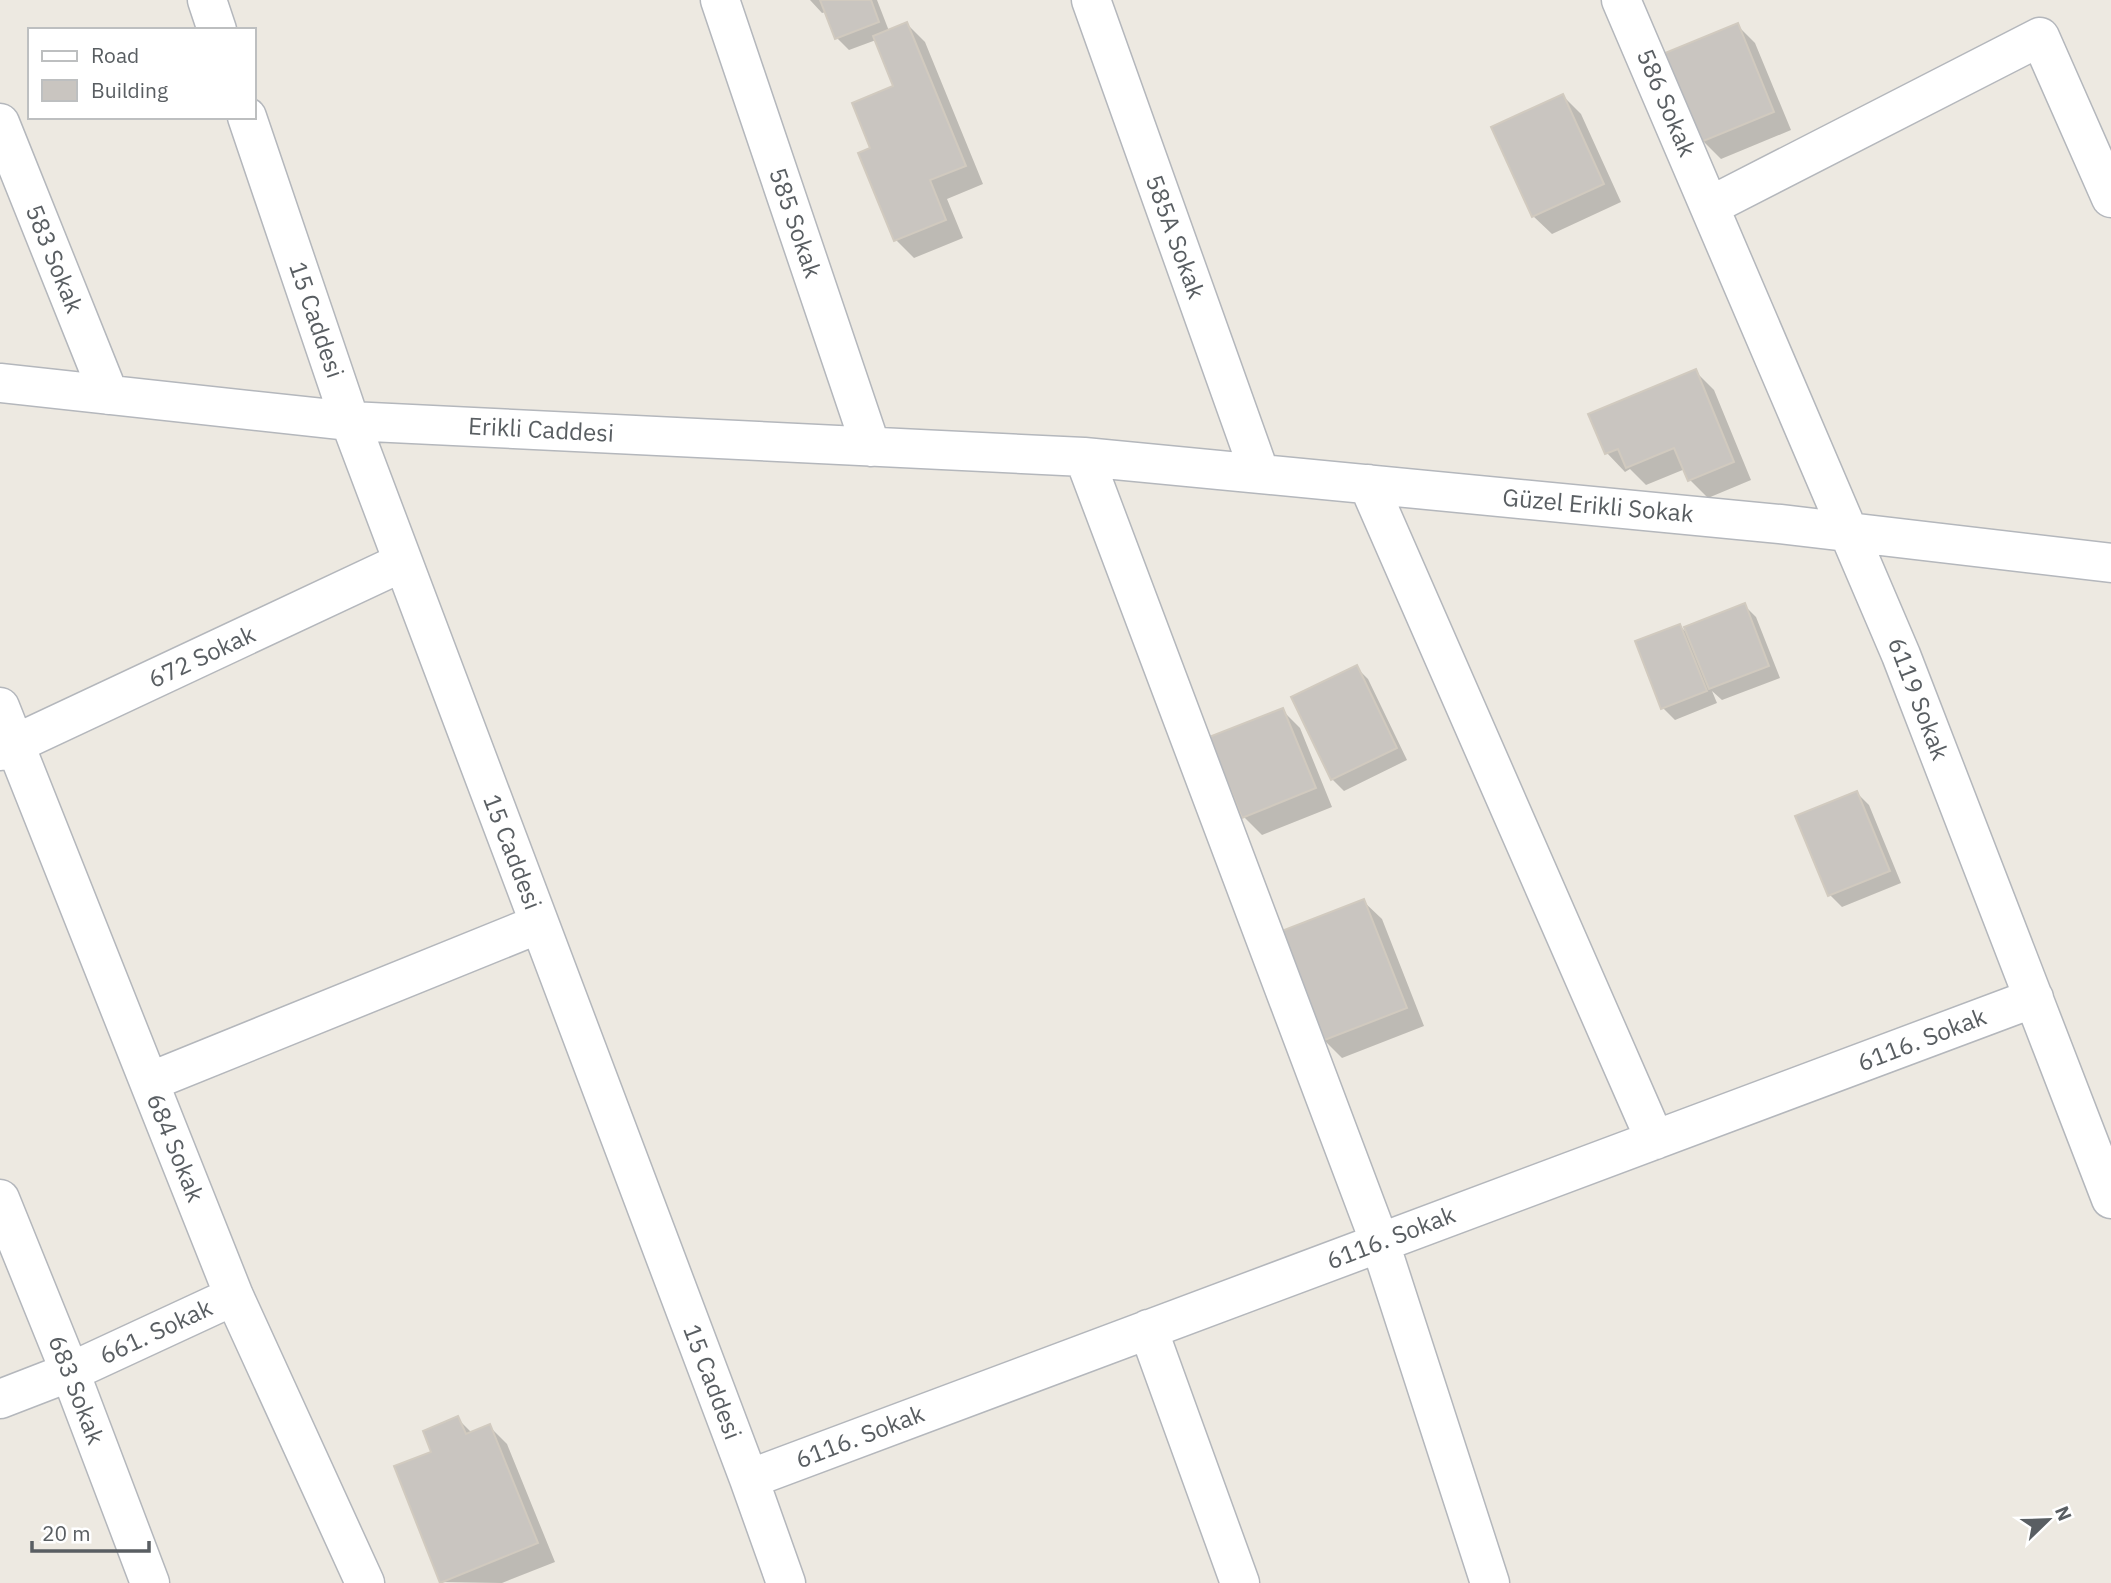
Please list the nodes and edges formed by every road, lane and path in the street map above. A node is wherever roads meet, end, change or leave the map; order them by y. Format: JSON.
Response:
{"nodes":[{"id":1,"x":207,"y":0,"type":"edge"},
{"id":2,"x":720,"y":0,"type":"edge"},
{"id":3,"x":1091,"y":0,"type":"edge"},
{"id":4,"x":1621,"y":0,"type":"edge"},
{"id":5,"x":216,"y":28,"type":"edge"},
{"id":6,"x":248,"y":119,"type":"edge"},
{"id":7,"x":0,"y":123,"type":"edge"},
{"id":8,"x":2111,"y":198,"type":"edge"},
{"id":9,"x":1710,"y":206,"type":"junction"},
{"id":10,"x":0,"y":383,"type":"edge"},
{"id":11,"x":109,"y":395,"type":"junction"},
{"id":12,"x":350,"y":421,"type":"junction"},
{"id":13,"x":870,"y":447,"type":"junction"},
{"id":14,"x":1084,"y":457,"type":"junction"},
{"id":15,"x":1259,"y":474,"type":"junction"},
{"id":16,"x":1368,"y":484,"type":"junction"},
{"id":17,"x":1850,"y":534,"type":"junction"},
{"id":18,"x":403,"y":562,"type":"junction"},
{"id":19,"x":2111,"y":563,"type":"edge"},
{"id":20,"x":0,"y":707,"type":"edge"},
{"id":21,"x":8,"y":748,"type":"edge"},
{"id":22,"x":539,"y":924,"type":"junction"},
{"id":23,"x":2034,"y":998,"type":"junction"},
{"id":24,"x":149,"y":1082,"type":"junction"},
{"id":25,"x":1654,"y":1140,"type":"junction"},
{"id":26,"x":0,"y":1199,"type":"edge"},
{"id":27,"x":2111,"y":1199,"type":"edge"},
{"id":28,"x":1380,"y":1243,"type":"junction"},
{"id":29,"x":234,"y":1296,"type":"junction"},
{"id":30,"x":1148,"y":1329,"type":"junction"},
{"id":31,"x":69,"y":1372,"type":"junction"},
{"id":32,"x":0,"y":1399,"type":"edge"},
{"id":33,"x":749,"y":1479,"type":"junction"},
{"id":34,"x":150,"y":1583,"type":"edge"},
{"id":35,"x":365,"y":1583,"type":"edge"},
{"id":36,"x":786,"y":1583,"type":"edge"},
{"id":37,"x":1240,"y":1583,"type":"edge"},
{"id":38,"x":1490,"y":1583,"type":"edge"}],
"edges":[{"from":1,"to":5,"type":"street"},
{"from":2,"to":13,"type":"street","name":"585 Sokak"},
{"from":3,"to":15,"type":"street","name":"585A Sokak"},
{"from":4,"to":9,"type":"street","name":"586 Sokak"},
{"from":6,"to":12,"type":"street","name":"15 Caddesi"},
{"from":7,"to":11,"type":"street","name":"583 Sokak"},
{"from":8,"to":9,"type":"street"},
{"from":9,"to":17,"type":"street","name":"6119 Sokak"},
{"from":10,"to":11,"type":"street","name":"Erikli Caddesi"},
{"from":11,"to":12,"type":"street","name":"Erikli Caddesi"},
{"from":12,"to":13,"type":"street","name":"Erikli Caddesi"},
{"from":12,"to":18,"type":"street","name":"15 Caddesi"},
{"from":13,"to":14,"type":"street","name":"Erikli Caddesi"},
{"from":14,"to":15,"type":"street","name":"Güzel Erikli Sokak"},
{"from":14,"to":28,"type":"street"},
{"from":15,"to":16,"type":"street","name":"Güzel Erikli Sokak"},
{"from":16,"to":17,"type":"street","name":"Güzel Erikli Sokak"},
{"from":16,"to":25,"type":"street"},
{"from":17,"to":19,"type":"street","name":"Güzel Erikli Sokak"},
{"from":17,"to":23,"type":"street","name":"6119 Sokak"},
{"from":18,"to":21,"type":"street","name":"672 Sokak"},
{"from":18,"to":22,"type":"street","name":"15 Caddesi"},
{"from":20,"to":21,"type":"street","name":"684 Sokak"},
{"from":21,"to":24,"type":"street","name":"684 Sokak"},
{"from":22,"to":24,"type":"street"},
{"from":22,"to":33,"type":"street","name":"15 Caddesi"},
{"from":23,"to":25,"type":"street","name":"6116. Sokak"},
{"from":23,"to":27,"type":"street","name":"6119 Sokak"},
{"from":24,"to":29,"type":"street","name":"684 Sokak"},
{"from":25,"to":28,"type":"street","name":"6116. Sokak"},
{"from":26,"to":31,"type":"street","name":"683 Sokak"},
{"from":28,"to":30,"type":"street","name":"6116. Sokak"},
{"from":28,"to":38,"type":"street"},
{"from":29,"to":31,"type":"street","name":"661. Sokak"},
{"from":29,"to":35,"type":"street","name":"684 Sokak"},
{"from":30,"to":33,"type":"street","name":"6116. Sokak"},
{"from":30,"to":37,"type":"street"},
{"from":31,"to":32,"type":"street","name":"661. Sokak"},
{"from":31,"to":34,"type":"street","name":"683 Sokak"},
{"from":33,"to":36,"type":"street","name":"15 Caddesi"}]}
